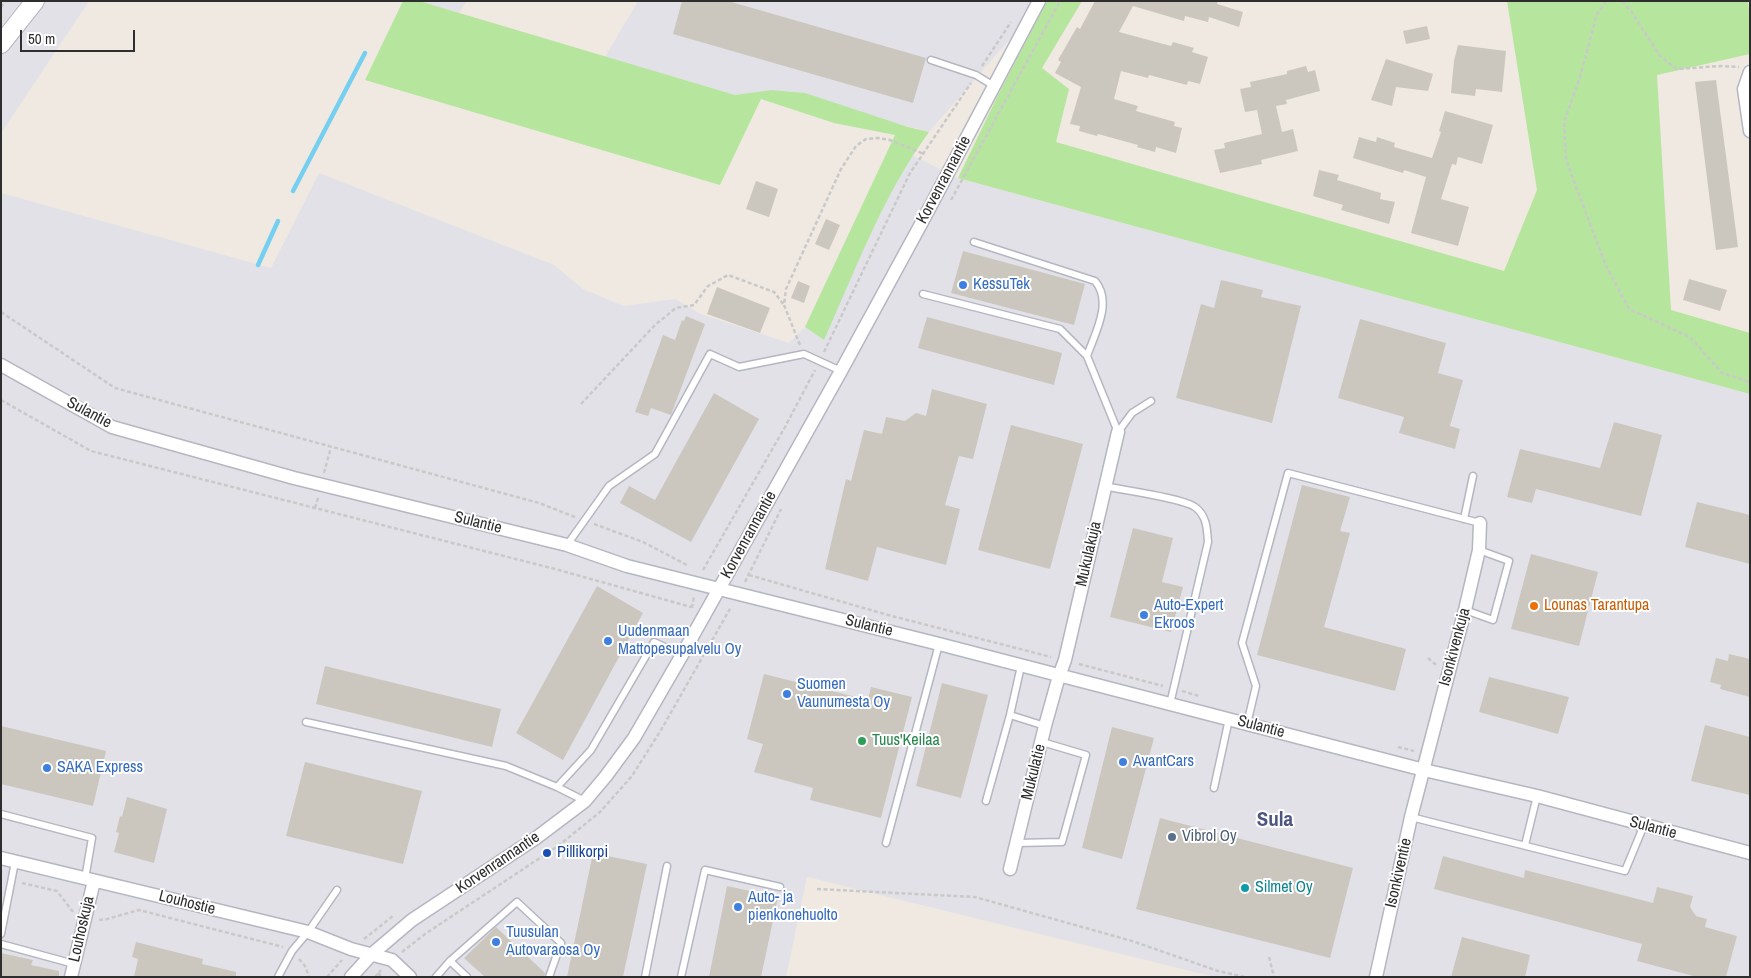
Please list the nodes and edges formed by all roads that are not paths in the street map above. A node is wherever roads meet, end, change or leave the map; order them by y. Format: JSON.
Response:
{"nodes":[{"id":1,"x":35,"y":1,"type":"edge"},
{"id":2,"x":1039,"y":1,"type":"edge"},
{"id":3,"x":1,"y":44,"type":"edge"},
{"id":4,"x":931,"y":60,"type":"dead end"},
{"id":5,"x":1746,"y":70,"type":"edge"},
{"id":6,"x":994,"y":86,"type":"junction"},
{"id":7,"x":1750,"y":131,"type":"edge"},
{"id":8,"x":974,"y":242,"type":"dead end"},
{"id":9,"x":922,"y":294,"type":"dead end"},
{"id":10,"x":1087,"y":356,"type":"junction"},
{"id":11,"x":1,"y":365,"type":"edge"},
{"id":12,"x":841,"y":371,"type":"junction"},
{"id":13,"x":1151,"y":401,"type":"dead end"},
{"id":14,"x":1118,"y":432,"type":"junction"},
{"id":15,"x":1473,"y":476,"type":"dead end"},
{"id":16,"x":1104,"y":486,"type":"junction"},
{"id":17,"x":1464,"y":519,"type":"junction"},
{"id":18,"x":1480,"y":523,"type":"joint"},
{"id":19,"x":567,"y":545,"type":"junction"},
{"id":20,"x":1479,"y":550,"type":"junction"},
{"id":21,"x":718,"y":590,"type":"junction"},
{"id":22,"x":1466,"y":610,"type":"junction"},
{"id":23,"x":939,"y":644,"type":"junction"},
{"id":24,"x":682,"y":655,"type":"junction"},
{"id":25,"x":1021,"y":666,"type":"junction"},
{"id":26,"x":1058,"y":676,"type":"junction"},
{"id":27,"x":1170,"y":704,"type":"junction"},
{"id":28,"x":1010,"y":715,"type":"junction"},
{"id":29,"x":1229,"y":719,"type":"junction"},
{"id":30,"x":306,"y":722,"type":"dead end"},
{"id":31,"x":1247,"y":724,"type":"junction"},
{"id":32,"x":1045,"y":726,"type":"junction"},
{"id":33,"x":1042,"y":742,"type":"junction"},
{"id":34,"x":1424,"y":770,"type":"junction"},
{"id":35,"x":557,"y":787,"type":"junction"},
{"id":36,"x":1214,"y":788,"type":"dead end"},
{"id":37,"x":1537,"y":796,"type":"junction"},
{"id":38,"x":585,"y":801,"type":"junction"},
{"id":39,"x":986,"y":801,"type":"dead end"},
{"id":40,"x":1,"y":814,"type":"edge"},
{"id":41,"x":1412,"y":817,"type":"junction"},
{"id":42,"x":1644,"y":825,"type":"junction"},
{"id":43,"x":886,"y":843,"type":"dead end"},
{"id":44,"x":1017,"y":843,"type":"junction"},
{"id":45,"x":1525,"y":846,"type":"junction"},
{"id":46,"x":1750,"y":853,"type":"edge"},
{"id":47,"x":1,"y":858,"type":"edge"},
{"id":48,"x":15,"y":862,"type":"junction"},
{"id":49,"x":667,"y":866,"type":"dead end"},
{"id":50,"x":1010,"y":869,"type":"dead end"},
{"id":51,"x":89,"y":880,"type":"junction"},
{"id":52,"x":780,"y":887,"type":"dead end"},
{"id":53,"x":336,"y":890,"type":"dead end"},
{"id":54,"x":308,"y":932,"type":"junction"},
{"id":55,"x":1,"y":934,"type":"edge"},
{"id":56,"x":1,"y":944,"type":"edge"},
{"id":57,"x":372,"y":954,"type":"junction"},
{"id":58,"x":450,"y":961,"type":"junction"},
{"id":59,"x":73,"y":970,"type":"edge"},
{"id":60,"x":278,"y":977,"type":"edge"},
{"id":61,"x":351,"y":977,"type":"edge"},
{"id":62,"x":410,"y":977,"type":"edge"},
{"id":63,"x":436,"y":977,"type":"edge"},
{"id":64,"x":467,"y":977,"type":"edge"},
{"id":65,"x":549,"y":977,"type":"edge"},
{"id":66,"x":644,"y":977,"type":"edge"},
{"id":67,"x":681,"y":977,"type":"edge"},
{"id":68,"x":1376,"y":977,"type":"edge"}],
"edges":[{"from":1,"to":3,"type":"street"},
{"from":2,"to":6,"type":"street","name":"Korvenrannantie"},
{"from":4,"to":6,"type":"lane"},
{"from":5,"to":7,"type":"street"},
{"from":6,"to":12,"type":"street","name":"Korvenrannantie"},
{"from":8,"to":10,"type":"lane"},
{"from":9,"to":10,"type":"lane"},
{"from":10,"to":14,"type":"lane"},
{"from":11,"to":19,"type":"street","name":"Sulantie"},
{"from":12,"to":19,"type":"lane"},
{"from":12,"to":21,"type":"street","name":"Korvenrannantie"},
{"from":13,"to":14,"type":"lane"},
{"from":14,"to":16,"type":"street","name":"Mukulakuja"},
{"from":15,"to":17,"type":"lane"},
{"from":16,"to":26,"type":"street","name":"Mukulakuja"},
{"from":16,"to":27,"type":"lane"},
{"from":17,"to":18,"type":"lane"},
{"from":17,"to":31,"type":"lane"},
{"from":18,"to":20,"type":"street","name":"Isonkivenkuja"},
{"from":19,"to":21,"type":"street","name":"Sulantie"},
{"from":20,"to":22,"type":"street","name":"Isonkivenkuja"},
{"from":20,"to":22,"type":"lane"},
{"from":21,"to":23,"type":"street","name":"Sulantie"},
{"from":21,"to":24,"type":"street","name":"Korvenrannantie"},
{"from":22,"to":34,"type":"street","name":"Isonkivenkuja"},
{"from":23,"to":25,"type":"street","name":"Sulantie"},
{"from":23,"to":43,"type":"lane"},
{"from":24,"to":35,"type":"lane"},
{"from":24,"to":38,"type":"street","name":"Korvenrannantie"},
{"from":25,"to":26,"type":"street","name":"Sulantie"},
{"from":25,"to":28,"type":"lane"},
{"from":26,"to":27,"type":"street","name":"Sulantie"},
{"from":26,"to":32,"type":"street","name":"Mukulatie"},
{"from":27,"to":29,"type":"street","name":"Sulantie"},
{"from":28,"to":32,"type":"lane"},
{"from":28,"to":39,"type":"lane"},
{"from":29,"to":31,"type":"street","name":"Sulantie"},
{"from":29,"to":36,"type":"lane"},
{"from":30,"to":35,"type":"lane"},
{"from":31,"to":34,"type":"street","name":"Sulantie"},
{"from":32,"to":33,"type":"street","name":"Mukulatie"},
{"from":33,"to":44,"type":"street","name":"Mukulatie"},
{"from":33,"to":44,"type":"lane"},
{"from":34,"to":37,"type":"street","name":"Sulantie"},
{"from":34,"to":41,"type":"street","name":"Isonkiventie"},
{"from":35,"to":38,"type":"lane"},
{"from":37,"to":42,"type":"street","name":"Sulantie"},
{"from":37,"to":45,"type":"lane"},
{"from":38,"to":57,"type":"street","name":"Korvenrannantie"},
{"from":40,"to":51,"type":"lane"},
{"from":41,"to":45,"type":"lane"},
{"from":41,"to":68,"type":"street","name":"Isonkiventie"},
{"from":42,"to":45,"type":"lane"},
{"from":42,"to":46,"type":"street","name":"Sulantie"},
{"from":44,"to":50,"type":"street","name":"Mukulatie"},
{"from":47,"to":48,"type":"street","name":"Louhostie"},
{"from":48,"to":51,"type":"street","name":"Louhostie"},
{"from":48,"to":55,"type":"lane"},
{"from":49,"to":66,"type":"lane"},
{"from":51,"to":54,"type":"street","name":"Louhostie"},
{"from":51,"to":59,"type":"street","name":"Louhoskuja"},
{"from":52,"to":67,"type":"lane"},
{"from":53,"to":54,"type":"lane"},
{"from":54,"to":57,"type":"street","name":"Louhostie"},
{"from":54,"to":60,"type":"lane"},
{"from":56,"to":59,"type":"lane"},
{"from":57,"to":61,"type":"street","name":"Korvenrannantie"},
{"from":57,"to":62,"type":"street","name":"Louhostie"},
{"from":58,"to":63,"type":"lane"},
{"from":58,"to":64,"type":"lane"},
{"from":58,"to":65,"type":"lane"}]}
